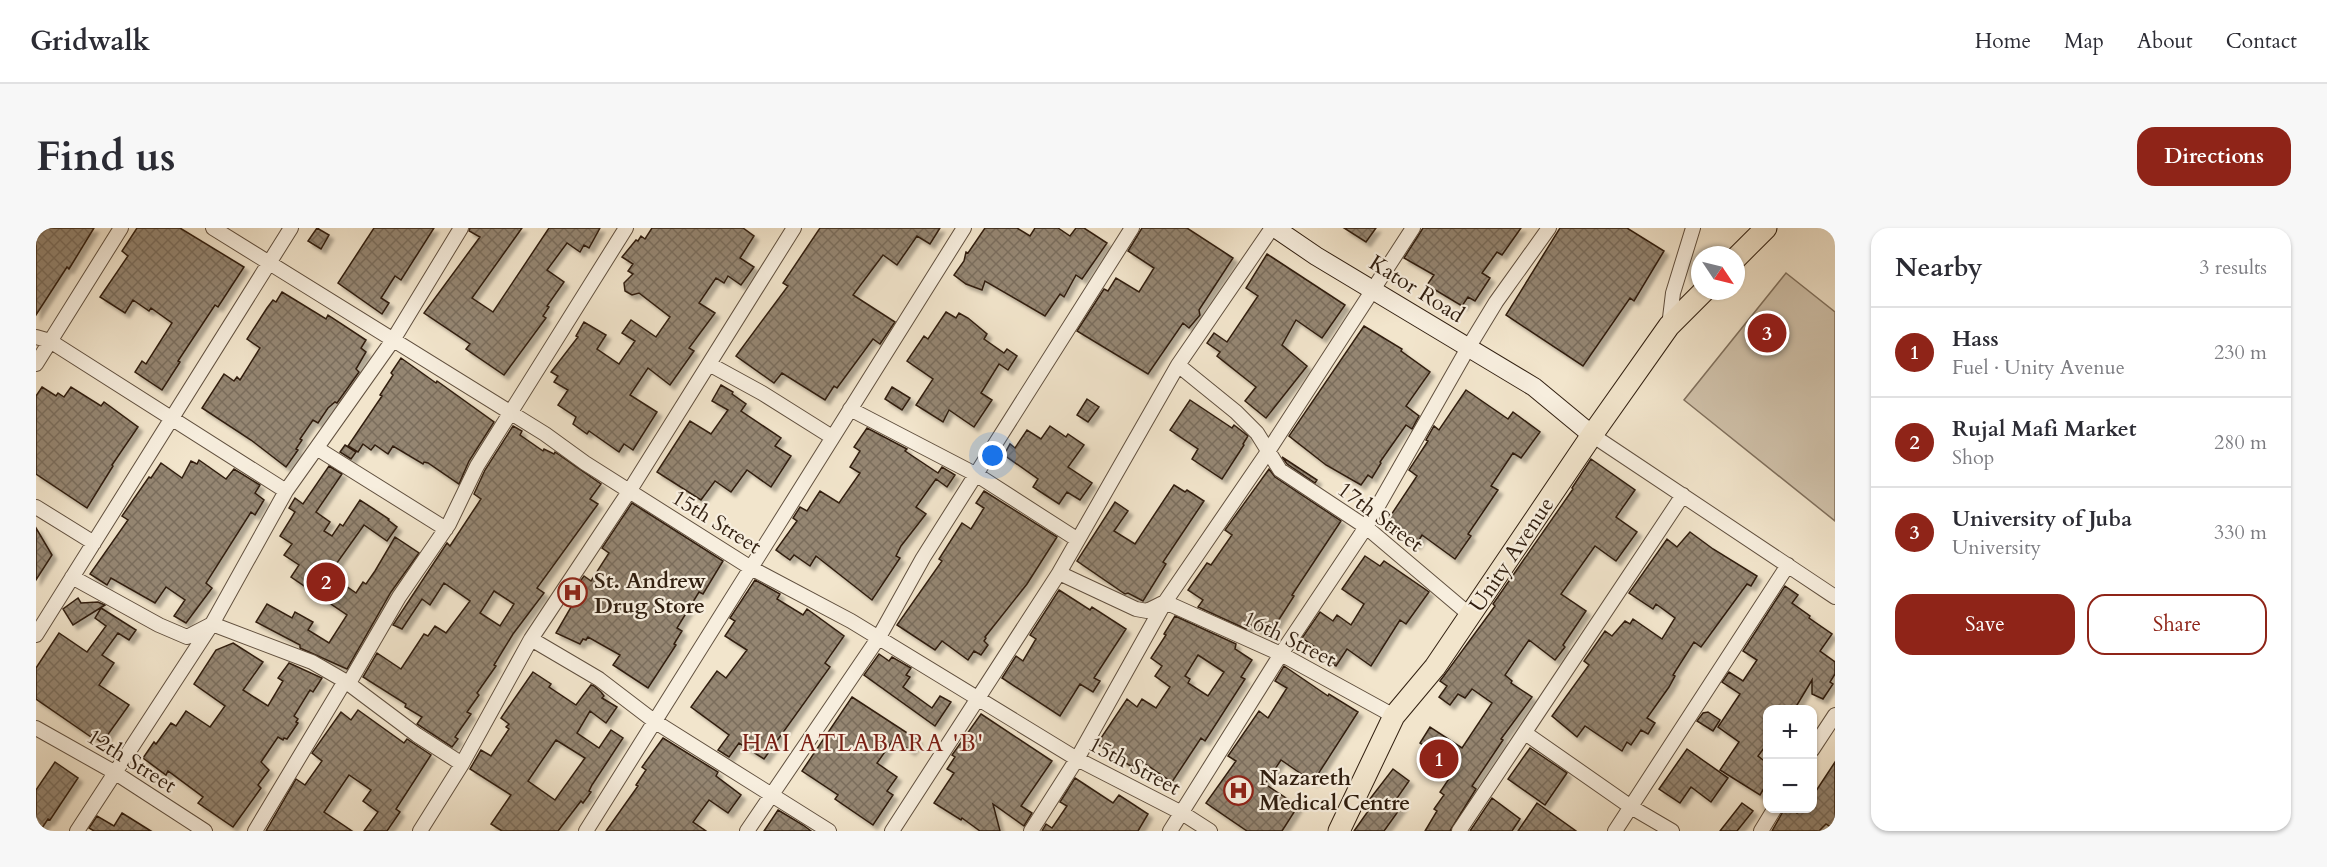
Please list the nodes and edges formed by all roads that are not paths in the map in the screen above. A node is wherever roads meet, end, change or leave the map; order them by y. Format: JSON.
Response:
{"nodes":[{"id":1,"x":121,"y":228,"type":"edge"},
{"id":2,"x":213,"y":228,"type":"edge"},
{"id":3,"x":291,"y":228,"type":"edge"},
{"id":4,"x":461,"y":228,"type":"edge"},
{"id":5,"x":626,"y":228,"type":"edge"},
{"id":6,"x":794,"y":228,"type":"edge"},
{"id":7,"x":964,"y":228,"type":"edge"},
{"id":8,"x":1132,"y":228,"type":"edge"},
{"id":9,"x":1274,"y":228,"type":"edge"},
{"id":10,"x":1413,"y":228,"type":"edge"},
{"id":11,"x":1549,"y":228,"type":"edge"},
{"id":12,"x":1693,"y":228,"type":"edge"},
{"id":13,"x":1758,"y":230,"type":"edge"},
{"id":14,"x":1745,"y":247,"type":"edge"},
{"id":15,"x":270,"y":262,"type":"junction"},
{"id":16,"x":1374,"y":289,"type":"junction"},
{"id":17,"x":1695,"y":300,"type":"edge"},
{"id":18,"x":1669,"y":326,"type":"junction"},
{"id":19,"x":36,"y":337,"type":"edge"},
{"id":20,"x":393,"y":340,"type":"junction"},
{"id":21,"x":50,"y":341,"type":"junction"},
{"id":22,"x":1468,"y":348,"type":"junction"},
{"id":23,"x":36,"y":364,"type":"edge"},
{"id":24,"x":710,"y":364,"type":"junction"},
{"id":25,"x":1178,"y":365,"type":"junction"},
{"id":26,"x":850,"y":410,"type":"junction"},
{"id":27,"x":511,"y":414,"type":"junction"},
{"id":28,"x":172,"y":418,"type":"junction"},
{"id":29,"x":1592,"y":435,"type":"junction"},
{"id":30,"x":832,"y":437,"type":"junction"},
{"id":31,"x":318,"y":449,"type":"junction"},
{"id":32,"x":1267,"y":453,"type":"junction"},
{"id":33,"x":977,"y":476,"type":"junction"},
{"id":34,"x":630,"y":490,"type":"junction"},
{"id":35,"x":286,"y":491,"type":"junction"},
{"id":36,"x":1683,"y":495,"type":"junction"},
{"id":37,"x":36,"y":507,"type":"edge"},
{"id":38,"x":1366,"y":527,"type":"junction"},
{"id":39,"x":446,"y":529,"type":"junction"},
{"id":40,"x":1078,"y":540,"type":"junction"},
{"id":41,"x":94,"y":543,"type":"junction"},
{"id":42,"x":1788,"y":565,"type":"junction"},
{"id":43,"x":751,"y":568,"type":"junction"},
{"id":44,"x":1059,"y":573,"type":"junction"},
{"id":45,"x":72,"y":577,"type":"junction"},
{"id":46,"x":1835,"y":597,"type":"edge"},
{"id":47,"x":1165,"y":602,"type":"junction"},
{"id":48,"x":1470,"y":615,"type":"junction"},
{"id":49,"x":212,"y":624,"type":"junction"},
{"id":50,"x":36,"y":635,"type":"edge"},
{"id":51,"x":879,"y":637,"type":"junction"},
{"id":52,"x":531,"y":639,"type":"junction"},
{"id":53,"x":1281,"y":654,"type":"junction"},
{"id":54,"x":347,"y":682,"type":"junction"},
{"id":55,"x":978,"y":697,"type":"junction"},
{"id":56,"x":1835,"y":715,"type":"edge"},
{"id":57,"x":1394,"y":716,"type":"junction"},
{"id":58,"x":654,"y":721,"type":"junction"},
{"id":59,"x":36,"y":728,"type":"edge"},
{"id":60,"x":1525,"y":733,"type":"junction"},
{"id":61,"x":1817,"y":742,"type":"edge"},
{"id":62,"x":1077,"y":759,"type":"junction"},
{"id":63,"x":462,"y":764,"type":"junction"},
{"id":64,"x":114,"y":771,"type":"junction"},
{"id":65,"x":771,"y":794,"type":"junction"},
{"id":66,"x":1631,"y":807,"type":"junction"},
{"id":67,"x":1182,"y":813,"type":"junction"},
{"id":68,"x":1772,"y":813,"type":"edge"},
{"id":69,"x":77,"y":831,"type":"edge"},
{"id":70,"x":205,"y":831,"type":"edge"},
{"id":71,"x":255,"y":831,"type":"edge"},
{"id":72,"x":420,"y":831,"type":"edge"},
{"id":73,"x":585,"y":831,"type":"edge"},
{"id":74,"x":747,"y":831,"type":"edge"},
{"id":75,"x":829,"y":831,"type":"edge"},
{"id":76,"x":892,"y":831,"type":"edge"},
{"id":77,"x":1031,"y":831,"type":"edge"},
{"id":78,"x":1170,"y":831,"type":"edge"},
{"id":79,"x":1210,"y":831,"type":"edge"},
{"id":80,"x":1339,"y":831,"type":"edge"},
{"id":81,"x":1459,"y":831,"type":"edge"},
{"id":82,"x":1615,"y":831,"type":"edge"},
{"id":83,"x":1672,"y":831,"type":"edge"},
{"id":84,"x":1761,"y":831,"type":"edge"}],
"edges":[{"from":1,"to":21,"type":"street"},
{"from":2,"to":15,"type":"street","name":"15th Street"},
{"from":3,"to":15,"type":"street"},
{"from":4,"to":20,"type":"street"},
{"from":5,"to":27,"type":"street"},
{"from":6,"to":24,"type":"street"},
{"from":7,"to":26,"type":"street"},
{"from":8,"to":33,"type":"street"},
{"from":9,"to":16,"type":"main road","name":"Kator Road"},
{"from":9,"to":25,"type":"street"},
{"from":10,"to":16,"type":"street"},
{"from":11,"to":22,"type":"street"},
{"from":12,"to":18,"type":"street"},
{"from":13,"to":14,"type":"main road"},
{"from":15,"to":20,"type":"street","name":"15th Street"},
{"from":15,"to":28,"type":"street"},
{"from":16,"to":22,"type":"main road","name":"Kator Road"},
{"from":16,"to":32,"type":"street"},
{"from":17,"to":18,"type":"main road","name":"Unity Avenue"},
{"from":18,"to":29,"type":"main road","name":"Unity Avenue"},
{"from":19,"to":21,"type":"street"},
{"from":20,"to":27,"type":"street","name":"15th Street"},
{"from":20,"to":31,"type":"street"},
{"from":21,"to":23,"type":"street"},
{"from":21,"to":28,"type":"street"},
{"from":22,"to":29,"type":"main road","name":"Kator Road"},
{"from":22,"to":38,"type":"street"},
{"from":24,"to":30,"type":"street"},
{"from":24,"to":34,"type":"street"},
{"from":25,"to":32,"type":"street","name":"17th Street"},
{"from":25,"to":40,"type":"street"},
{"from":26,"to":30,"type":"street"},
{"from":26,"to":33,"type":"street"},
{"from":27,"to":34,"type":"street","name":"15th Street"},
{"from":27,"to":39,"type":"street"},
{"from":28,"to":35,"type":"street"},
{"from":28,"to":41,"type":"street"},
{"from":29,"to":36,"type":"street"},
{"from":29,"to":48,"type":"main road","name":"Unity Avenue"},
{"from":30,"to":43,"type":"street"},
{"from":31,"to":35,"type":"street"},
{"from":31,"to":39,"type":"street"},
{"from":32,"to":38,"type":"street","name":"17th Street"},
{"from":32,"to":47,"type":"street"},
{"from":33,"to":40,"type":"street"},
{"from":33,"to":51,"type":"street"},
{"from":34,"to":43,"type":"street","name":"15th Street"},
{"from":34,"to":52,"type":"street"},
{"from":35,"to":49,"type":"street"},
{"from":36,"to":42,"type":"street"},
{"from":36,"to":60,"type":"street"},
{"from":37,"to":41,"type":"street"},
{"from":38,"to":48,"type":"street","name":"17th Street"},
{"from":38,"to":53,"type":"street"},
{"from":39,"to":54,"type":"street"},
{"from":40,"to":44,"type":"street"},
{"from":41,"to":45,"type":"street"},
{"from":42,"to":46,"type":"street"},
{"from":42,"to":66,"type":"street"},
{"from":43,"to":51,"type":"street","name":"15th Street"},
{"from":43,"to":58,"type":"street"},
{"from":44,"to":47,"type":"street"},
{"from":44,"to":55,"type":"street"},
{"from":45,"to":49,"type":"street"},
{"from":45,"to":50,"type":"street"},
{"from":47,"to":53,"type":"street","name":"16th Street"},
{"from":47,"to":62,"type":"street"},
{"from":48,"to":57,"type":"main road","name":"Unity Avenue"},
{"from":49,"to":54,"type":"street"},
{"from":49,"to":64,"type":"street"},
{"from":51,"to":55,"type":"street","name":"15th Street"},
{"from":51,"to":65,"type":"street"},
{"from":52,"to":58,"type":"street"},
{"from":52,"to":63,"type":"street"},
{"from":53,"to":57,"type":"street","name":"16th Street"},
{"from":53,"to":67,"type":"street"},
{"from":54,"to":63,"type":"street"},
{"from":54,"to":71,"type":"street"},
{"from":55,"to":62,"type":"street","name":"15th Street"},
{"from":55,"to":76,"type":"street"},
{"from":56,"to":61,"type":"street"},
{"from":57,"to":80,"type":"main road","name":"Unity Avenue"},
{"from":58,"to":65,"type":"street"},
{"from":58,"to":73,"type":"street"},
{"from":59,"to":64,"type":"street","name":"12th Street"},
{"from":60,"to":66,"type":"street"},
{"from":60,"to":81,"type":"street"},
{"from":62,"to":67,"type":"street","name":"15th Street"},
{"from":62,"to":77,"type":"street"},
{"from":63,"to":72,"type":"street"},
{"from":64,"to":69,"type":"street"},
{"from":64,"to":70,"type":"street","name":"12th Street"},
{"from":65,"to":74,"type":"street"},
{"from":65,"to":75,"type":"street"},
{"from":66,"to":82,"type":"street"},
{"from":66,"to":83,"type":"street"},
{"from":67,"to":78,"type":"street"},
{"from":67,"to":79,"type":"street","name":"15th Street"},
{"from":68,"to":84,"type":"street"}]}
